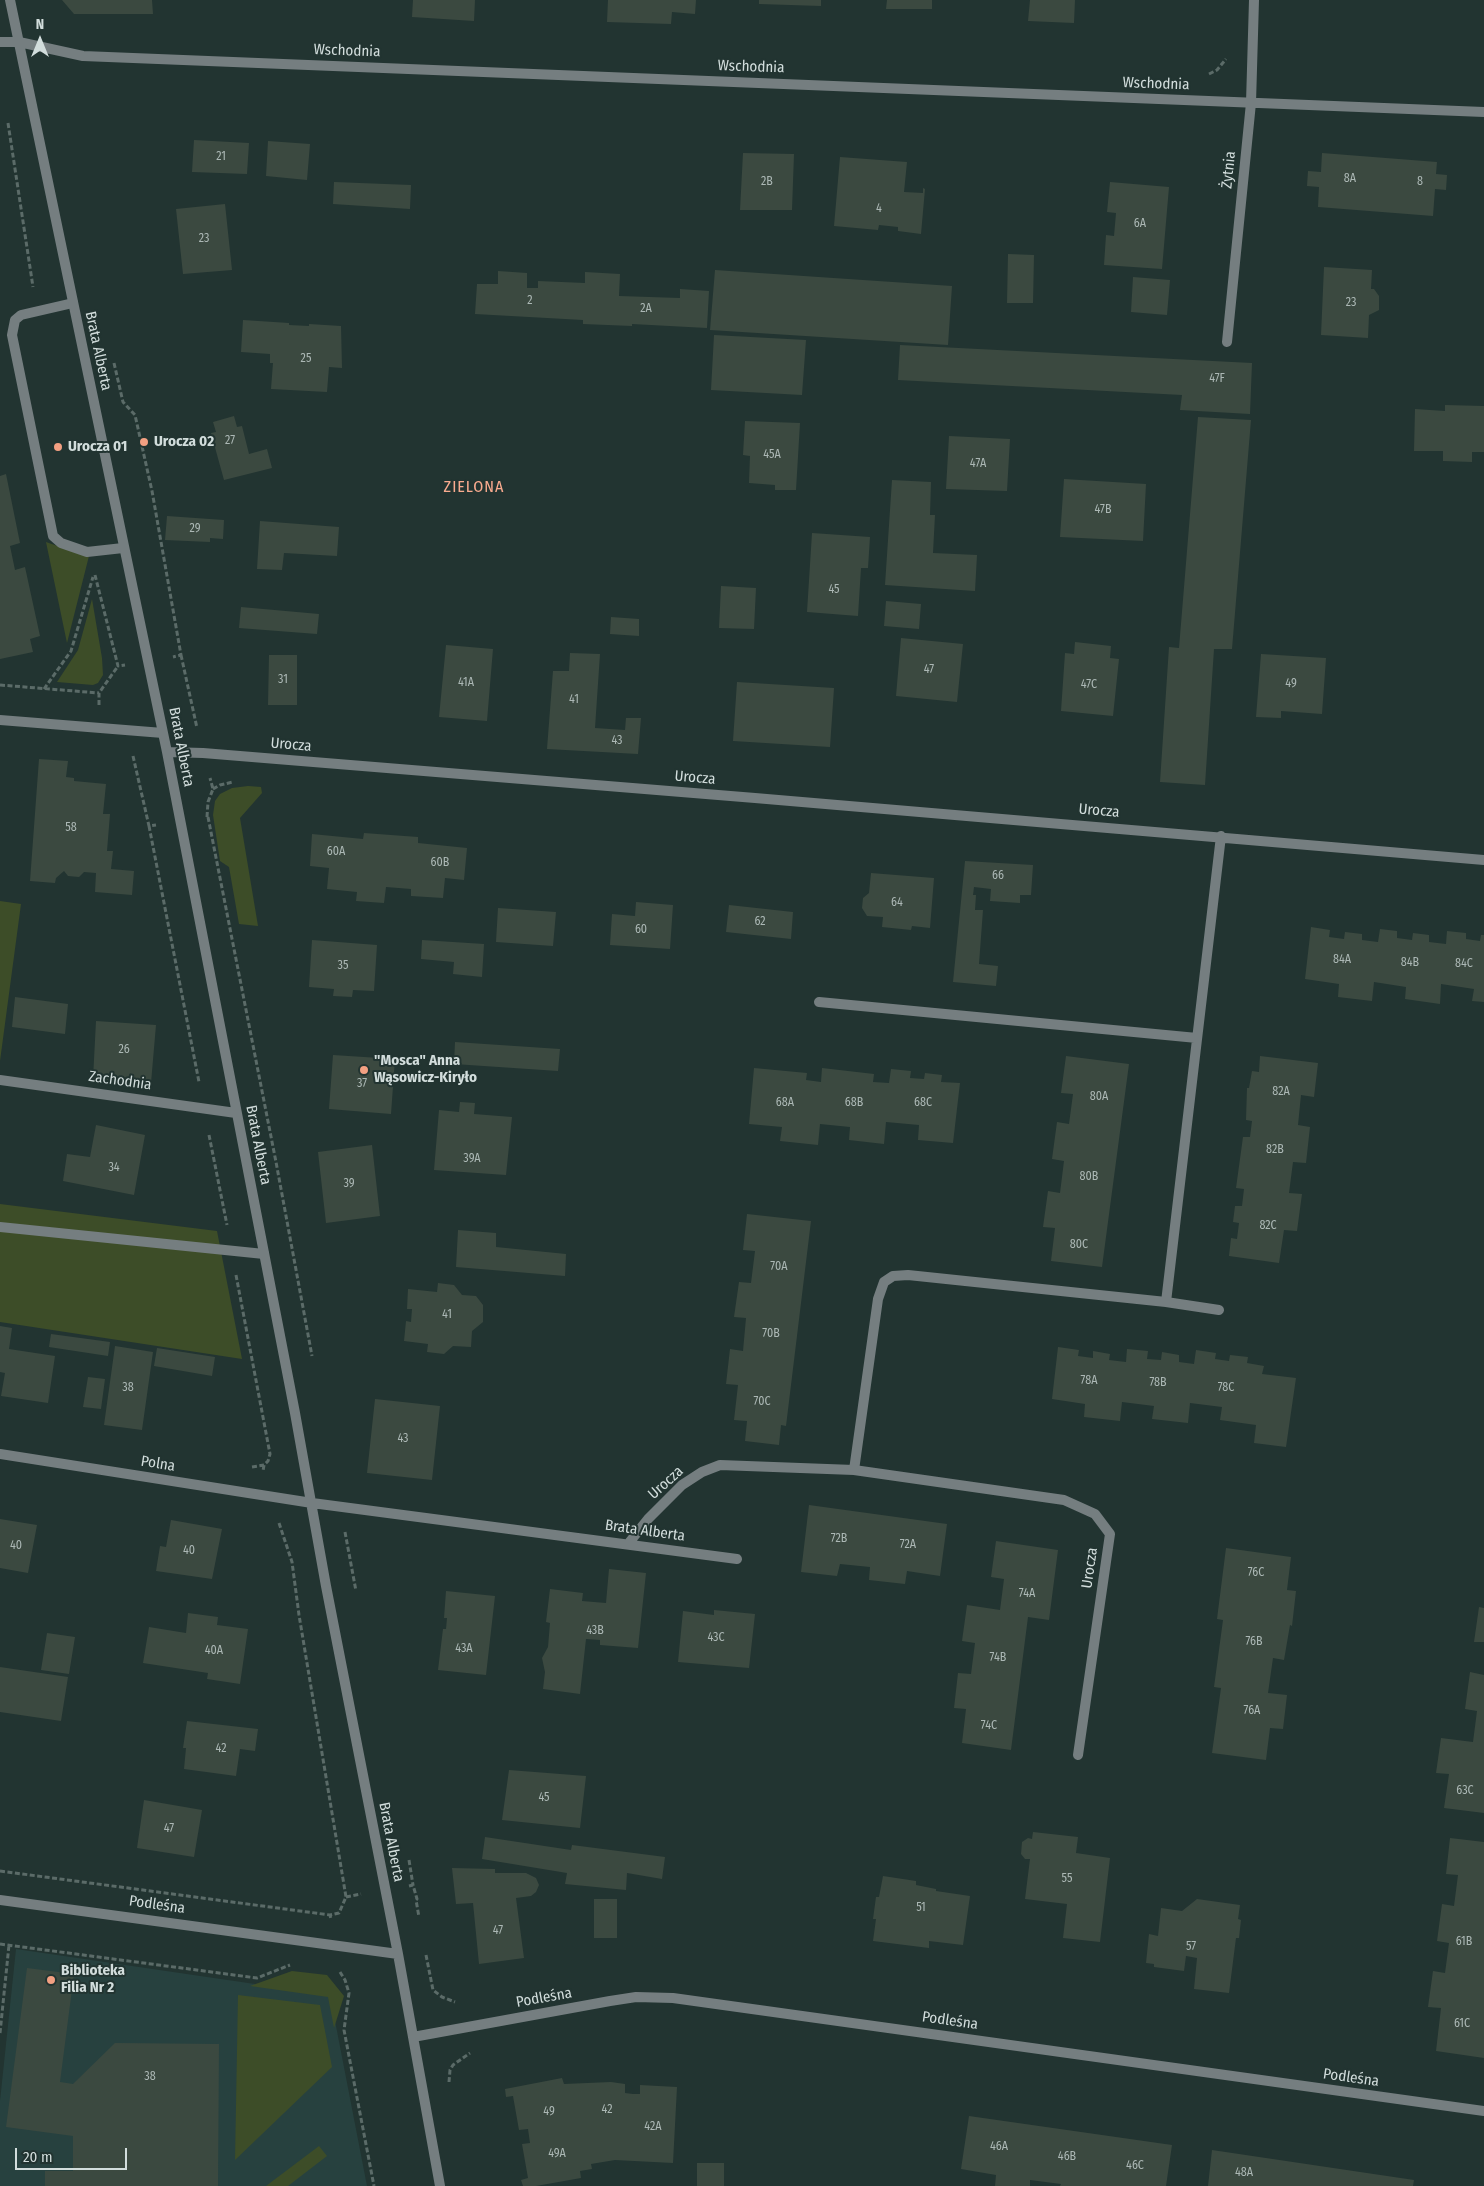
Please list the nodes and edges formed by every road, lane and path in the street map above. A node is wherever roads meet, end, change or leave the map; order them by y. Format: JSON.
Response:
{"nodes":[{"id":1,"x":10,"y":0,"type":"edge"},
{"id":2,"x":1254,"y":0,"type":"edge"},
{"id":3,"x":0,"y":42,"type":"edge"},
{"id":4,"x":19,"y":42,"type":"junction"},
{"id":5,"x":1228,"y":55,"type":"dead end"},
{"id":6,"x":1206,"y":76,"type":"dead end"},
{"id":7,"x":1251,"y":103,"type":"junction"},
{"id":8,"x":1484,"y":112,"type":"edge"},
{"id":9,"x":73,"y":303,"type":"junction"},
{"id":10,"x":1227,"y":342,"type":"dead end"},
{"id":11,"x":123,"y":548,"type":"junction"},
{"id":12,"x":94,"y":572,"type":"dead end"},
{"id":13,"x":0,"y":685,"type":"edge"},
{"id":14,"x":44,"y":689,"type":"junction"},
{"id":15,"x":99,"y":693,"type":"dead end"},
{"id":16,"x":0,"y":720,"type":"edge"},
{"id":17,"x":163,"y":733,"type":"junction"},
{"id":18,"x":167,"y":752,"type":"junction"},
{"id":19,"x":241,"y":781,"type":"dead end"},
{"id":20,"x":213,"y":789,"type":"dead end"},
{"id":21,"x":208,"y":817,"type":"dead end"},
{"id":22,"x":149,"y":826,"type":"dead end"},
{"id":23,"x":1220,"y":836,"type":"junction"},
{"id":24,"x":1484,"y":860,"type":"edge"},
{"id":25,"x":819,"y":1002,"type":"dead end"},
{"id":26,"x":1197,"y":1038,"type":"junction"},
{"id":27,"x":0,"y":1080,"type":"edge"},
{"id":28,"x":204,"y":1108,"type":"junction"},
{"id":29,"x":236,"y":1113,"type":"junction"},
{"id":30,"x":0,"y":1227,"type":"edge"},
{"id":31,"x":232,"y":1250,"type":"junction"},
{"id":32,"x":264,"y":1254,"type":"junction"},
{"id":33,"x":1166,"y":1302,"type":"junction"},
{"id":34,"x":1219,"y":1310,"type":"dead end"},
{"id":35,"x":313,"y":1361,"type":"dead end"},
{"id":36,"x":0,"y":1454,"type":"edge"},
{"id":37,"x":854,"y":1470,"type":"junction"},
{"id":38,"x":260,"y":1495,"type":"junction"},
{"id":39,"x":312,"y":1503,"type":"junction"},
{"id":40,"x":340,"y":1507,"type":"junction"},
{"id":41,"x":628,"y":1544,"type":"junction"},
{"id":42,"x":737,"y":1559,"type":"dead end"},
{"id":43,"x":356,"y":1591,"type":"dead end"},
{"id":44,"x":1078,"y":1755,"type":"dead end"},
{"id":45,"x":409,"y":1860,"type":"dead end"},
{"id":46,"x":0,"y":1871,"type":"edge"},
{"id":47,"x":413,"y":1885,"type":"dead end"},
{"id":48,"x":0,"y":1900,"type":"edge"},
{"id":49,"x":330,"y":1915,"type":"junction"},
{"id":50,"x":0,"y":1944,"type":"edge"},
{"id":51,"x":335,"y":1944,"type":"junction"},
{"id":52,"x":9,"y":1945,"type":"junction"},
{"id":53,"x":398,"y":1954,"type":"junction"},
{"id":54,"x":293,"y":1964,"type":"dead end"},
{"id":55,"x":0,"y":2033,"type":"edge"},
{"id":56,"x":413,"y":2037,"type":"junction"},
{"id":57,"x":471,"y":2050,"type":"dead end"},
{"id":58,"x":449,"y":2085,"type":"dead end"},
{"id":59,"x":1484,"y":2111,"type":"edge"},
{"id":60,"x":374,"y":2186,"type":"edge"},
{"id":61,"x":440,"y":2186,"type":"edge"}],
"edges":[{"from":1,"to":4,"type":"street","name":"Brata Alberta"},
{"from":2,"to":7,"type":"street","name":"Żytnia"},
{"from":3,"to":4,"type":"street","name":"Wschodnia"},
{"from":4,"to":7,"type":"street","name":"Wschodnia"},
{"from":4,"to":9,"type":"street","name":"Brata Alberta"},
{"from":5,"to":6,"type":"path"},
{"from":7,"to":8,"type":"street","name":"Wschodnia"},
{"from":7,"to":10,"type":"street","name":"Żytnia"},
{"from":9,"to":11,"type":"street","name":"Brata Alberta"},
{"from":9,"to":11,"type":"street"},
{"from":11,"to":17,"type":"street","name":"Brata Alberta"},
{"from":12,"to":14,"type":"path"},
{"from":13,"to":14,"type":"path"},
{"from":14,"to":15,"type":"path"},
{"from":16,"to":17,"type":"street"},
{"from":17,"to":18,"type":"street","name":"Brata Alberta"},
{"from":18,"to":23,"type":"street","name":"Urocza"},
{"from":18,"to":29,"type":"street","name":"Brata Alberta"},
{"from":19,"to":20,"type":"path"},
{"from":21,"to":35,"type":"path"},
{"from":22,"to":28,"type":"path"},
{"from":23,"to":24,"type":"street","name":"Urocza"},
{"from":23,"to":26,"type":"street"},
{"from":25,"to":26,"type":"street"},
{"from":26,"to":33,"type":"street"},
{"from":27,"to":28,"type":"street","name":"Zachodnia"},
{"from":28,"to":29,"type":"street","name":"Zachodnia"},
{"from":28,"to":31,"type":"path"},
{"from":29,"to":32,"type":"street","name":"Brata Alberta"},
{"from":30,"to":31,"type":"street"},
{"from":31,"to":32,"type":"street"},
{"from":31,"to":38,"type":"path"},
{"from":32,"to":39,"type":"street","name":"Brata Alberta"},
{"from":33,"to":34,"type":"street"},
{"from":33,"to":37,"type":"street"},
{"from":36,"to":38,"type":"street","name":"Polna"},
{"from":37,"to":41,"type":"street","name":"Urocza"},
{"from":37,"to":44,"type":"street","name":"Urocza"},
{"from":38,"to":39,"type":"street","name":"Polna"},
{"from":38,"to":49,"type":"path"},
{"from":39,"to":40,"type":"street","name":"Brata Alberta"},
{"from":39,"to":53,"type":"street","name":"Brata Alberta"},
{"from":40,"to":41,"type":"street","name":"Brata Alberta"},
{"from":40,"to":43,"type":"path"},
{"from":41,"to":42,"type":"street","name":"Brata Alberta"},
{"from":45,"to":47,"type":"path"},
{"from":46,"to":49,"type":"path"},
{"from":48,"to":51,"type":"street","name":"Podleśna"},
{"from":49,"to":51,"type":"path"},
{"from":50,"to":52,"type":"path"},
{"from":51,"to":53,"type":"street","name":"Podleśna"},
{"from":51,"to":60,"type":"path"},
{"from":52,"to":54,"type":"path"},
{"from":52,"to":55,"type":"path"},
{"from":53,"to":56,"type":"street","name":"Brata Alberta"},
{"from":56,"to":59,"type":"street","name":"Podleśna"},
{"from":56,"to":61,"type":"street","name":"Brata Alberta"},
{"from":57,"to":58,"type":"path"}]}
